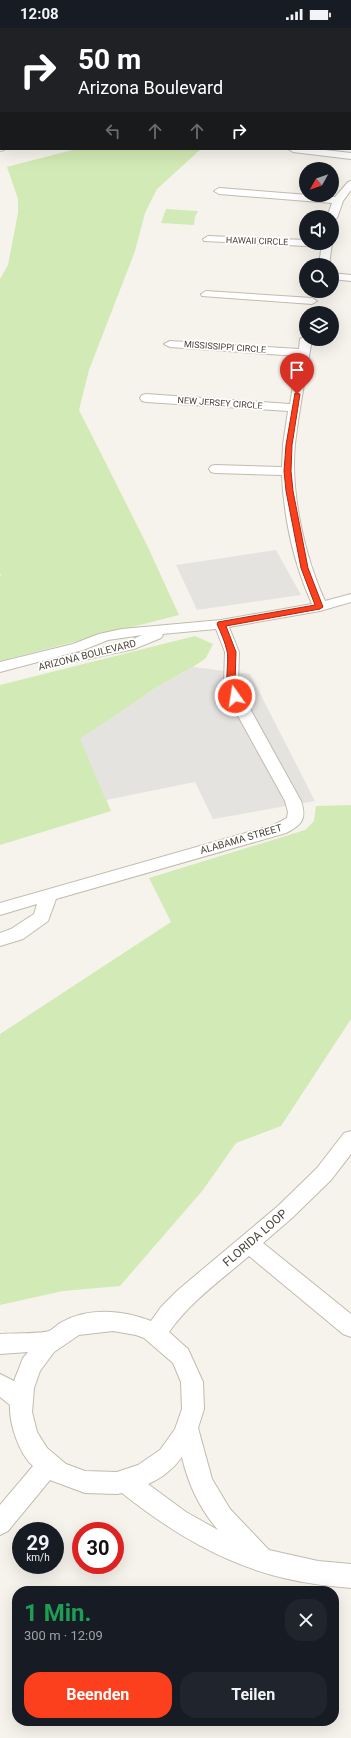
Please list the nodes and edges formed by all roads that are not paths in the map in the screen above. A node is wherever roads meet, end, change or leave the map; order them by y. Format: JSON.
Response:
{"nodes":[{"id":1,"x":301,"y":150,"type":"edge"},
{"id":2,"x":351,"y":156,"type":"edge"},
{"id":3,"x":351,"y":184,"type":"edge"},
{"id":4,"x":219,"y":191,"type":"dead end"},
{"id":5,"x":299,"y":197,"type":"edge"},
{"id":6,"x":339,"y":199,"type":"edge"},
{"id":7,"x":208,"y":239,"type":"dead end"},
{"id":8,"x":299,"y":243,"type":"edge"},
{"id":9,"x":339,"y":277,"type":"edge"},
{"id":10,"x":351,"y":278,"type":"edge"},
{"id":11,"x":206,"y":294,"type":"dead end"},
{"id":12,"x":299,"y":296,"type":"edge"},
{"id":13,"x":170,"y":344,"type":"dead end"},
{"id":14,"x":305,"y":346,"type":"edge"},
{"id":15,"x":304,"y":353,"type":"junction"},
{"id":16,"x":146,"y":398,"type":"dead end"},
{"id":17,"x":295,"y":408,"type":"junction"},
{"id":18,"x":215,"y":469,"type":"dead end"},
{"id":19,"x":288,"y":471,"type":"junction"},
{"id":20,"x":351,"y":598,"type":"edge"},
{"id":21,"x":320,"y":607,"type":"junction"},
{"id":22,"x":221,"y":624,"type":"junction"},
{"id":23,"x":173,"y":629,"type":"junction"},
{"id":24,"x":0,"y":667,"type":"edge"},
{"id":25,"x":0,"y":677,"type":"edge"},
{"id":26,"x":49,"y":895,"type":"junction"},
{"id":27,"x":0,"y":909,"type":"edge"},
{"id":28,"x":0,"y":940,"type":"edge"},
{"id":29,"x":351,"y":1139,"type":"edge"},
{"id":30,"x":249,"y":1244,"type":"junction"},
{"id":31,"x":351,"y":1327,"type":"edge"},
{"id":32,"x":155,"y":1333,"type":"junction"},
{"id":33,"x":50,"y":1341,"type":"junction"},
{"id":34,"x":0,"y":1344,"type":"edge"},
{"id":35,"x":0,"y":1384,"type":"edge"},
{"id":36,"x":19,"y":1398,"type":"junction"},
{"id":37,"x":188,"y":1431,"type":"junction"},
{"id":38,"x":48,"y":1465,"type":"junction"},
{"id":39,"x":126,"y":1482,"type":"junction"},
{"id":40,"x":0,"y":1523,"type":"edge"},
{"id":41,"x":266,"y":1563,"type":"junction"},
{"id":42,"x":351,"y":1576,"type":"edge"}],
"edges":[{"from":1,"to":2,"type":"street"},
{"from":3,"to":6,"type":"street"},
{"from":4,"to":5,"type":"street"},
{"from":7,"to":8,"type":"street","name":"HAWAII CIRCLE"},
{"from":9,"to":10,"type":"street"},
{"from":11,"to":12,"type":"street"},
{"from":13,"to":15,"type":"street","name":"MISSISSIPPI CIRCLE"},
{"from":14,"to":15,"type":"street"},
{"from":15,"to":17,"type":"street"},
{"from":16,"to":17,"type":"street","name":"NEW JERSEY CIRCLE"},
{"from":17,"to":19,"type":"street"},
{"from":18,"to":19,"type":"street"},
{"from":19,"to":21,"type":"street"},
{"from":20,"to":21,"type":"street","name":"ARIZONA BOULEVARD"},
{"from":21,"to":22,"type":"street","name":"ARIZONA BOULEVARD"},
{"from":22,"to":23,"type":"street","name":"ARIZONA BOULEVARD"},
{"from":22,"to":26,"type":"street","name":"ALABAMA STREET"},
{"from":23,"to":24,"type":"street","name":"ARIZONA BOULEVARD"},
{"from":23,"to":25,"type":"street","name":"ARIZONA BOULEVARD"},
{"from":26,"to":27,"type":"street","name":"ALABAMA STREET"},
{"from":26,"to":28,"type":"street"},
{"from":29,"to":30,"type":"street","name":"FLORIDA LOOP"},
{"from":30,"to":31,"type":"street"},
{"from":30,"to":32,"type":"street","name":"FLORIDA LOOP"},
{"from":32,"to":33,"type":"street"},
{"from":32,"to":37,"type":"street"},
{"from":33,"to":34,"type":"street"},
{"from":33,"to":36,"type":"street"},
{"from":35,"to":36,"type":"street"},
{"from":36,"to":38,"type":"street"},
{"from":37,"to":39,"type":"street"},
{"from":37,"to":41,"type":"street"},
{"from":38,"to":39,"type":"street"},
{"from":38,"to":40,"type":"street"},
{"from":39,"to":41,"type":"street"},
{"from":41,"to":42,"type":"street"}]}
